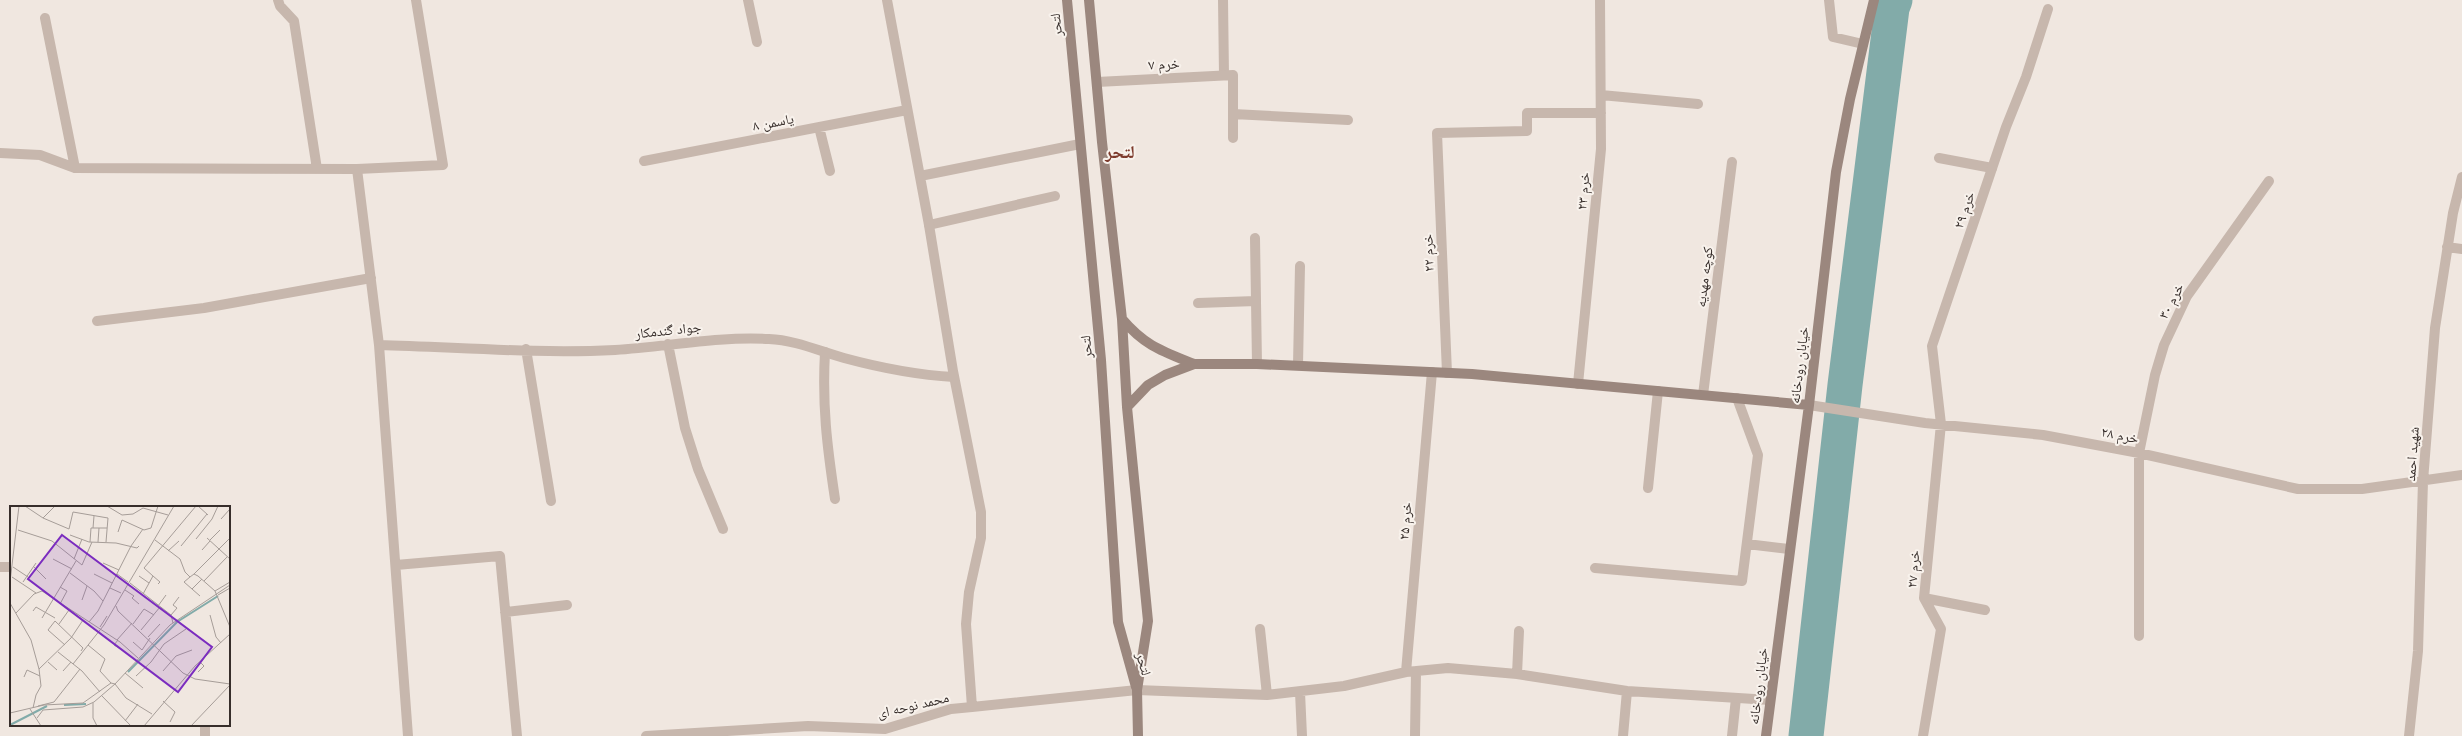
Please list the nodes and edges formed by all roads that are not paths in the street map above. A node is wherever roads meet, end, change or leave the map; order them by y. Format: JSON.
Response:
{"nodes":[{"id":1,"x":278,"y":0,"type":"edge"},
{"id":2,"x":416,"y":0,"type":"edge"},
{"id":3,"x":748,"y":0,"type":"edge"},
{"id":4,"x":887,"y":0,"type":"edge"},
{"id":5,"x":1067,"y":0,"type":"edge"},
{"id":6,"x":1089,"y":0,"type":"edge"},
{"id":7,"x":1223,"y":0,"type":"edge"},
{"id":8,"x":1600,"y":0,"type":"edge"},
{"id":9,"x":1829,"y":0,"type":"edge"},
{"id":10,"x":1874,"y":0,"type":"edge"},
{"id":11,"x":2048,"y":9,"type":"dead end"},
{"id":12,"x":45,"y":18,"type":"dead end"},
{"id":13,"x":757,"y":42,"type":"dead end"},
{"id":14,"x":1863,"y":44,"type":"junction"},
{"id":15,"x":1229,"y":75,"type":"junction"},
{"id":16,"x":1097,"y":82,"type":"junction"},
{"id":17,"x":1600,"y":96,"type":"junction"},
{"id":18,"x":1698,"y":104,"type":"dead end"},
{"id":19,"x":907,"y":110,"type":"junction"},
{"id":20,"x":1601,"y":113,"type":"junction"},
{"id":21,"x":1233,"y":114,"type":"junction"},
{"id":22,"x":1348,"y":120,"type":"dead end"},
{"id":23,"x":819,"y":127,"type":"junction"},
{"id":24,"x":1233,"y":138,"type":"dead end"},
{"id":25,"x":1080,"y":144,"type":"junction"},
{"id":26,"x":0,"y":153,"type":"edge"},
{"id":27,"x":1939,"y":158,"type":"dead end"},
{"id":28,"x":644,"y":161,"type":"dead end"},
{"id":29,"x":1732,"y":162,"type":"dead end"},
{"id":30,"x":75,"y":168,"type":"junction"},
{"id":31,"x":1992,"y":168,"type":"junction"},
{"id":32,"x":317,"y":169,"type":"junction"},
{"id":33,"x":356,"y":169,"type":"junction"},
{"id":34,"x":830,"y":171,"type":"dead end"},
{"id":35,"x":920,"y":176,"type":"junction"},
{"id":36,"x":2462,"y":177,"type":"edge"},
{"id":37,"x":2269,"y":181,"type":"dead end"},
{"id":38,"x":1055,"y":196,"type":"dead end"},
{"id":39,"x":929,"y":225,"type":"junction"},
{"id":40,"x":1255,"y":238,"type":"dead end"},
{"id":41,"x":2447,"y":247,"type":"junction"},
{"id":42,"x":2462,"y":249,"type":"edge"},
{"id":43,"x":1300,"y":266,"type":"dead end"},
{"id":44,"x":371,"y":278,"type":"junction"},
{"id":45,"x":1256,"y":301,"type":"junction"},
{"id":46,"x":1198,"y":303,"type":"dead end"},
{"id":47,"x":1122,"y":319,"type":"junction"},
{"id":48,"x":97,"y":321,"type":"dead end"},
{"id":49,"x":668,"y":344,"type":"junction"},
{"id":50,"x":379,"y":345,"type":"junction"},
{"id":51,"x":526,"y":349,"type":"junction"},
{"id":52,"x":825,"y":352,"type":"junction"},
{"id":53,"x":1194,"y":364,"type":"junction"},
{"id":54,"x":1257,"y":364,"type":"junction"},
{"id":55,"x":1298,"y":365,"type":"junction"},
{"id":56,"x":1432,"y":372,"type":"junction"},
{"id":57,"x":1447,"y":373,"type":"junction"},
{"id":58,"x":954,"y":378,"type":"junction"},
{"id":59,"x":1578,"y":384,"type":"junction"},
{"id":60,"x":1658,"y":391,"type":"junction"},
{"id":61,"x":1703,"y":395,"type":"junction"},
{"id":62,"x":1737,"y":398,"type":"junction"},
{"id":63,"x":1809,"y":405,"type":"junction"},
{"id":64,"x":1127,"y":407,"type":"junction"},
{"id":65,"x":1941,"y":424,"type":"junction"},
{"id":66,"x":2139,"y":453,"type":"junction"},
{"id":67,"x":2462,"y":475,"type":"edge"},
{"id":68,"x":2423,"y":481,"type":"junction"},
{"id":69,"x":1648,"y":488,"type":"dead end"},
{"id":70,"x":835,"y":499,"type":"dead end"},
{"id":71,"x":551,"y":501,"type":"dead end"},
{"id":72,"x":724,"y":529,"type":"dead end"},
{"id":73,"x":1747,"y":544,"type":"junction"},
{"id":74,"x":1789,"y":549,"type":"junction"},
{"id":75,"x":396,"y":565,"type":"junction"},
{"id":76,"x":0,"y":566,"type":"edge"},
{"id":77,"x":10,"y":567,"type":"edge"},
{"id":78,"x":1595,"y":568,"type":"dead end"},
{"id":79,"x":1924,"y":598,"type":"junction"},
{"id":80,"x":567,"y":605,"type":"dead end"},
{"id":81,"x":1985,"y":610,"type":"dead end"},
{"id":82,"x":505,"y":612,"type":"junction"},
{"id":83,"x":1260,"y":629,"type":"dead end"},
{"id":84,"x":1519,"y":631,"type":"dead end"},
{"id":85,"x":2138,"y":636,"type":"dead end"},
{"id":86,"x":1411,"y":671,"type":"junction"},
{"id":87,"x":1517,"y":674,"type":"junction"},
{"id":88,"x":1137,"y":690,"type":"junction"},
{"id":89,"x":1627,"y":691,"type":"junction"},
{"id":90,"x":1300,"y":692,"type":"junction"},
{"id":91,"x":1267,"y":695,"type":"junction"},
{"id":92,"x":1736,"y":698,"type":"junction"},
{"id":93,"x":1770,"y":700,"type":"junction"},
{"id":94,"x":972,"y":707,"type":"junction"},
{"id":95,"x":885,"y":732,"type":"edge"},
{"id":96,"x":665,"y":735,"type":"edge"},
{"id":97,"x":408,"y":736,"type":"edge"},
{"id":98,"x":516,"y":736,"type":"edge"},
{"id":99,"x":646,"y":736,"type":"edge"},
{"id":100,"x":1138,"y":736,"type":"edge"},
{"id":101,"x":1302,"y":736,"type":"edge"},
{"id":102,"x":1415,"y":736,"type":"edge"},
{"id":103,"x":1624,"y":736,"type":"edge"},
{"id":104,"x":1732,"y":736,"type":"edge"},
{"id":105,"x":1766,"y":736,"type":"edge"},
{"id":106,"x":1923,"y":736,"type":"edge"},
{"id":107,"x":2409,"y":736,"type":"edge"}],
"edges":[{"from":1,"to":32,"type":"street"},
{"from":2,"to":33,"type":"street"},
{"from":3,"to":13,"type":"street"},
{"from":4,"to":19,"type":"street"},
{"from":5,"to":25,"type":"street","name":"لتحر"},
{"from":6,"to":16,"type":"street","name":"لتحر"},
{"from":7,"to":15,"type":"street"},
{"from":8,"to":17,"type":"street","name":"خرم ۲۳"},
{"from":9,"to":14,"type":"street"},
{"from":10,"to":14,"type":"street","name":"خیابان رودخانه"},
{"from":11,"to":31,"type":"street","name":"خرم ۲۹"},
{"from":12,"to":30,"type":"street"},
{"from":14,"to":63,"type":"street","name":"خیابان رودخانه"},
{"from":15,"to":16,"type":"street","name":"خرم ۷"},
{"from":15,"to":21,"type":"street"},
{"from":16,"to":47,"type":"street","name":"لتحر"},
{"from":17,"to":18,"type":"street"},
{"from":17,"to":20,"type":"street","name":"خرم ۲۳"},
{"from":19,"to":23,"type":"street","name":"یاسمن ۸"},
{"from":19,"to":35,"type":"street"},
{"from":20,"to":57,"type":"street","name":"خرم ۲۲"},
{"from":20,"to":59,"type":"street","name":"خرم ۲۳"},
{"from":21,"to":22,"type":"street"},
{"from":21,"to":24,"type":"street"},
{"from":23,"to":28,"type":"street","name":"یاسمن ۸"},
{"from":23,"to":34,"type":"street"},
{"from":25,"to":35,"type":"street"},
{"from":25,"to":88,"type":"street","name":"لتحر"},
{"from":26,"to":30,"type":"street"},
{"from":27,"to":31,"type":"street"},
{"from":29,"to":61,"type":"street","name":"کوچه مهدیه"},
{"from":30,"to":32,"type":"street"},
{"from":31,"to":65,"type":"street","name":"خرم ۲۹"},
{"from":32,"to":33,"type":"street"},
{"from":33,"to":44,"type":"street"},
{"from":35,"to":39,"type":"street"},
{"from":36,"to":41,"type":"street","name":"شهید احمد"},
{"from":37,"to":66,"type":"street","name":"خرم ۳۰"},
{"from":38,"to":39,"type":"street"},
{"from":39,"to":58,"type":"street"},
{"from":40,"to":45,"type":"street"},
{"from":41,"to":42,"type":"street"},
{"from":41,"to":68,"type":"street","name":"شهید احمد"},
{"from":43,"to":55,"type":"street"},
{"from":44,"to":48,"type":"street"},
{"from":44,"to":50,"type":"street"},
{"from":45,"to":46,"type":"street"},
{"from":45,"to":54,"type":"street"},
{"from":47,"to":53,"type":"street"},
{"from":47,"to":64,"type":"street","name":"لتحر"},
{"from":49,"to":51,"type":"street","name":"جواد گندمکار"},
{"from":49,"to":52,"type":"street","name":"جواد گندمکار"},
{"from":49,"to":72,"type":"street"},
{"from":50,"to":51,"type":"street","name":"جواد گندمکار"},
{"from":50,"to":75,"type":"street"},
{"from":51,"to":71,"type":"street"},
{"from":52,"to":58,"type":"street","name":"جواد گندمکار"},
{"from":52,"to":70,"type":"street"},
{"from":53,"to":54,"type":"street"},
{"from":53,"to":64,"type":"street"},
{"from":54,"to":55,"type":"street"},
{"from":55,"to":56,"type":"street"},
{"from":56,"to":57,"type":"street"},
{"from":56,"to":86,"type":"street","name":"خرم ۲۵"},
{"from":57,"to":59,"type":"street"},
{"from":58,"to":94,"type":"street"},
{"from":59,"to":60,"type":"street"},
{"from":60,"to":61,"type":"street"},
{"from":60,"to":69,"type":"street"},
{"from":61,"to":62,"type":"street"},
{"from":62,"to":63,"type":"street"},
{"from":62,"to":73,"type":"street"},
{"from":63,"to":65,"type":"street","name":"خرم ۲۸"},
{"from":63,"to":74,"type":"street","name":"خیابان رودخانه"},
{"from":64,"to":88,"type":"street","name":"لتحر"},
{"from":65,"to":66,"type":"street","name":"خرم ۲۸"},
{"from":65,"to":79,"type":"street","name":"خرم ۲۷"},
{"from":66,"to":68,"type":"street","name":"خرم ۲۸"},
{"from":66,"to":85,"type":"street","name":"خرم ۳۰"},
{"from":67,"to":68,"type":"street","name":"خرم ۲۸"},
{"from":68,"to":107,"type":"street","name":"شهید احمد"},
{"from":73,"to":74,"type":"street"},
{"from":73,"to":78,"type":"street"},
{"from":74,"to":93,"type":"street","name":"خیابان رودخانه"},
{"from":75,"to":82,"type":"street"},
{"from":75,"to":97,"type":"street"},
{"from":76,"to":77,"type":"street"},
{"from":79,"to":81,"type":"street"},
{"from":79,"to":106,"type":"street","name":"خرم ۲۷"},
{"from":80,"to":82,"type":"street"},
{"from":82,"to":98,"type":"street"},
{"from":83,"to":91,"type":"street"},
{"from":84,"to":87,"type":"street"},
{"from":86,"to":87,"type":"street","name":"محمد نوحه ای"},
{"from":86,"to":90,"type":"street","name":"محمد نوحه ای"},
{"from":86,"to":102,"type":"street","name":"خرم ۲۵"},
{"from":87,"to":89,"type":"street","name":"محمد نوحه ای"},
{"from":88,"to":91,"type":"street","name":"محمد نوحه ای"},
{"from":88,"to":94,"type":"street","name":"محمد نوحه ای"},
{"from":88,"to":100,"type":"street","name":"لتحر"},
{"from":89,"to":92,"type":"street","name":"محمد نوحه ای"},
{"from":89,"to":103,"type":"street"},
{"from":90,"to":91,"type":"street","name":"محمد نوحه ای"},
{"from":90,"to":101,"type":"street"},
{"from":92,"to":93,"type":"street","name":"محمد نوحه ای"},
{"from":92,"to":104,"type":"street"},
{"from":93,"to":105,"type":"street","name":"خیابان رودخانه"},
{"from":94,"to":95,"type":"street","name":"محمد نوحه ای"},
{"from":95,"to":96,"type":"street","name":"محمد نوحه ای"},
{"from":96,"to":99,"type":"street","name":"محمد نوحه ای"}]}
